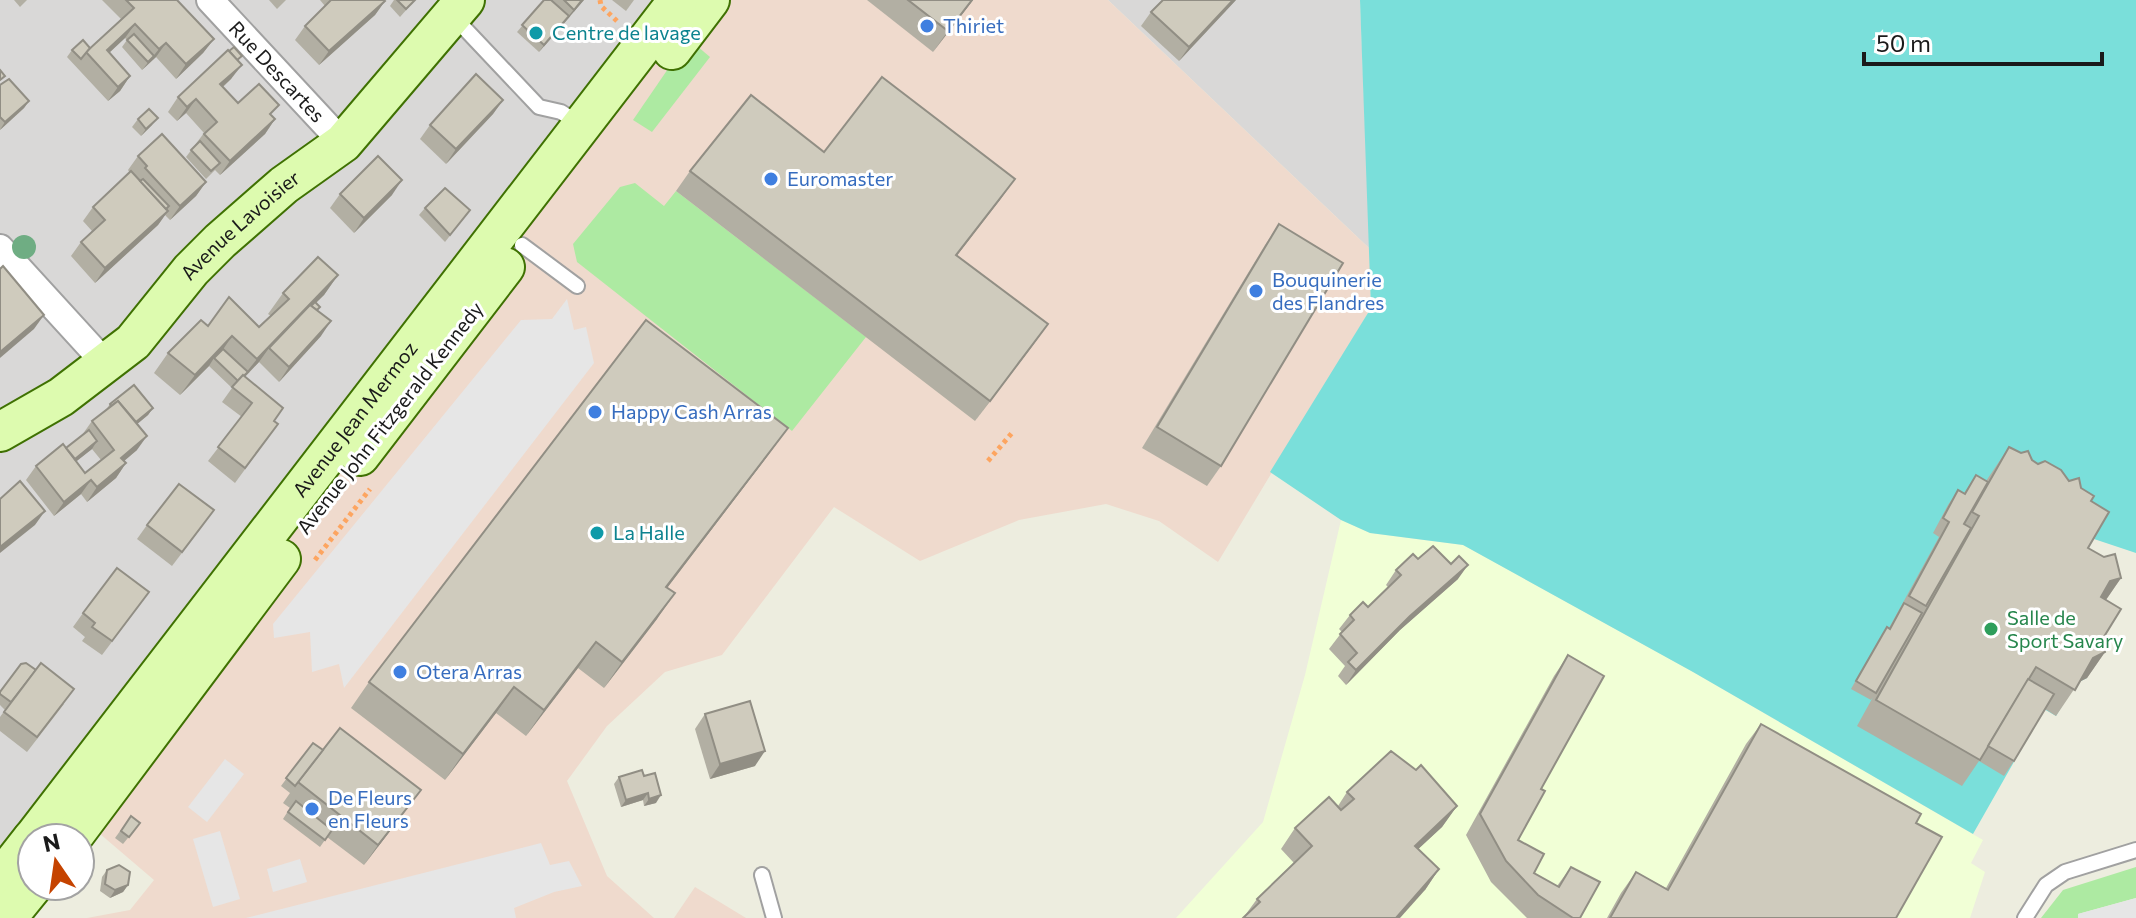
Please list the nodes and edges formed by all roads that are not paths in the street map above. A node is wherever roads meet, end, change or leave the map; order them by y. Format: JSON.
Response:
{"nodes":[{"id":1,"x":210,"y":0,"type":"edge"},
{"id":2,"x":678,"y":0,"type":"edge"},
{"id":3,"x":710,"y":0,"type":"edge"},
{"id":4,"x":458,"y":7,"type":"edge"},
{"id":5,"x":582,"y":125,"type":"junction"},
{"id":6,"x":343,"y":143,"type":"junction"},
{"id":7,"x":522,"y":245,"type":"junction"},
{"id":8,"x":0,"y":248,"type":"edge"},
{"id":9,"x":577,"y":286,"type":"dead end"},
{"id":10,"x":106,"y":364,"type":"junction"},
{"id":11,"x":0,"y":432,"type":"edge"},
{"id":12,"x":44,"y":822,"type":"edge"},
{"id":13,"x":84,"y":822,"type":"edge"},
{"id":14,"x":2136,"y":850,"type":"edge"},
{"id":15,"x":16,"y":859,"type":"edge"},
{"id":16,"x":762,"y":875,"type":"dead end"},
{"id":17,"x":0,"y":880,"type":"edge"},
{"id":18,"x":20,"y":902,"type":"edge"},
{"id":19,"x":7,"y":918,"type":"edge"},
{"id":20,"x":774,"y":918,"type":"edge"},
{"id":21,"x":2025,"y":918,"type":"edge"}],
"edges":[{"from":1,"to":6,"type":"street","name":"Rue Descartes"},
{"from":2,"to":5,"type":"main road","name":"Avenue Jean Mermoz"},
{"from":3,"to":7,"type":"main road","name":"Avenue John Fitzgerald Kennedy"},
{"from":4,"to":5,"type":"lane"},
{"from":4,"to":6,"type":"main road","name":"Avenue Lavoisier"},
{"from":5,"to":12,"type":"main road","name":"Avenue Jean Mermoz"},
{"from":6,"to":10,"type":"main road","name":"Avenue Lavoisier"},
{"from":7,"to":9,"type":"lane"},
{"from":7,"to":13,"type":"main road","name":"Avenue John Fitzgerald Kennedy"},
{"from":8,"to":10,"type":"street"},
{"from":10,"to":11,"type":"main road","name":"Avenue Lavoisier"},
{"from":14,"to":21,"type":"lane"},
{"from":15,"to":17,"type":"main road","name":"Avenue Jean Mermoz"},
{"from":16,"to":20,"type":"lane"},
{"from":18,"to":19,"type":"main road"}]}
